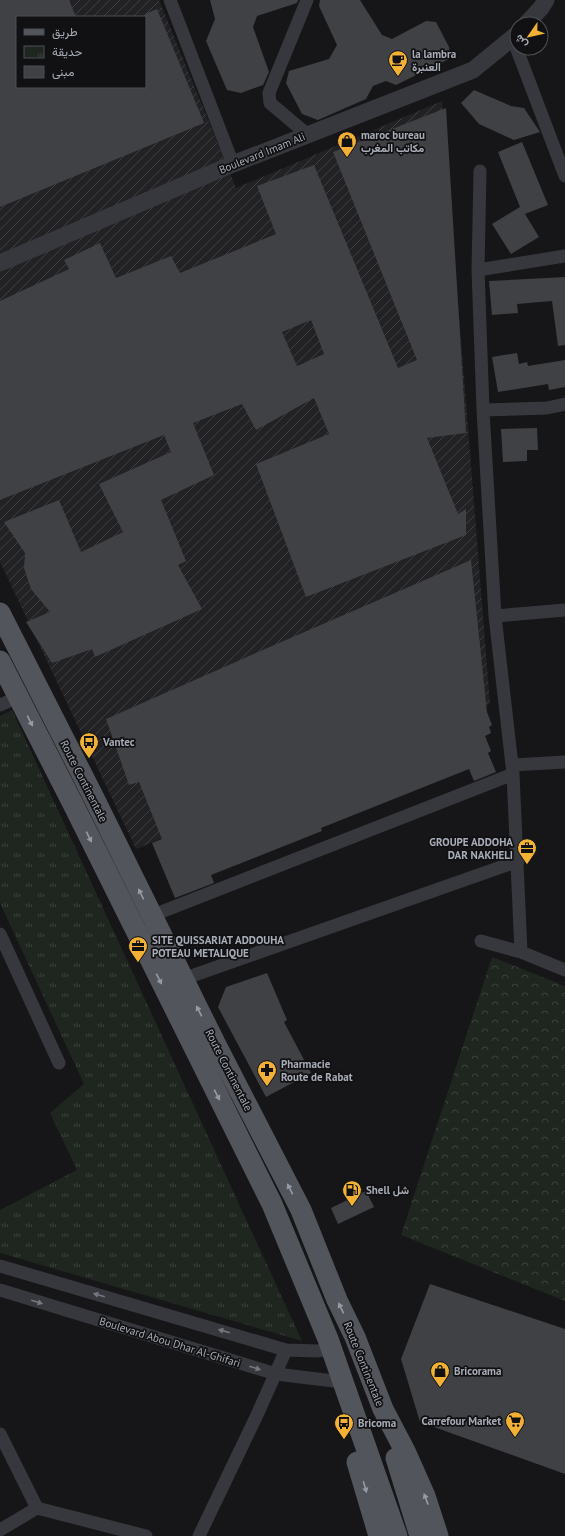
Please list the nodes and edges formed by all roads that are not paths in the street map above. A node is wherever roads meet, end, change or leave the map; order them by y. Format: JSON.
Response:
{"nodes":[{"id":1,"x":170,"y":0,"type":"edge"},
{"id":2,"x":307,"y":0,"type":"edge"},
{"id":3,"x":546,"y":0,"type":"edge"},
{"id":4,"x":534,"y":16,"type":"edge"},
{"id":5,"x":509,"y":41,"type":"edge"},
{"id":6,"x":522,"y":56,"type":"edge"},
{"id":7,"x":308,"y":135,"type":"junction"},
{"id":8,"x":233,"y":164,"type":"junction"},
{"id":9,"x":480,"y":171,"type":"dead end"},
{"id":10,"x":565,"y":176,"type":"edge"},
{"id":11,"x":565,"y":256,"type":"edge"},
{"id":12,"x":0,"y":263,"type":"edge"},
{"id":13,"x":478,"y":270,"type":"junction"},
{"id":14,"x":565,"y":404,"type":"edge"},
{"id":15,"x":483,"y":410,"type":"junction"},
{"id":16,"x":565,"y":610,"type":"edge"},
{"id":17,"x":0,"y":613,"type":"edge"},
{"id":18,"x":495,"y":616,"type":"junction"},
{"id":19,"x":0,"y":662,"type":"edge"},
{"id":20,"x":9,"y":701,"type":"edge"},
{"id":21,"x":565,"y":762,"type":"edge"},
{"id":22,"x":513,"y":770,"type":"junction"},
{"id":23,"x":518,"y":861,"type":"junction"},
{"id":24,"x":151,"y":916,"type":"junction"},
{"id":25,"x":0,"y":934,"type":"edge"},
{"id":26,"x":481,"y":941,"type":"dead end"},
{"id":27,"x":521,"y":952,"type":"junction"},
{"id":28,"x":565,"y":970,"type":"edge"},
{"id":29,"x":183,"y":979,"type":"junction"},
{"id":30,"x":59,"y":1063,"type":"dead end"},
{"id":31,"x":0,"y":1266,"type":"edge"},
{"id":32,"x":0,"y":1290,"type":"edge"},
{"id":33,"x":330,"y":1349,"type":"junction"},
{"id":34,"x":286,"y":1350,"type":"junction"},
{"id":35,"x":276,"y":1374,"type":"junction"},
{"id":36,"x":344,"y":1388,"type":"junction"},
{"id":37,"x":383,"y":1409,"type":"junction"},
{"id":38,"x":0,"y":1434,"type":"edge"},
{"id":39,"x":38,"y":1508,"type":"junction"},
{"id":40,"x":0,"y":1530,"type":"edge"},
{"id":41,"x":146,"y":1536,"type":"edge"},
{"id":42,"x":199,"y":1536,"type":"edge"},
{"id":43,"x":379,"y":1536,"type":"edge"},
{"id":44,"x":397,"y":1536,"type":"edge"},
{"id":45,"x":420,"y":1536,"type":"edge"},
{"id":46,"x":438,"y":1536,"type":"edge"}],
"edges":[{"from":1,"to":8,"type":"street"},
{"from":2,"to":7,"type":"street"},
{"from":3,"to":4,"type":"street"},
{"from":5,"to":7,"type":"street","name":"Boulevard Imam Ali"},
{"from":6,"to":10,"type":"street"},
{"from":7,"to":8,"type":"street","name":"Boulevard Imam Ali"},
{"from":8,"to":12,"type":"street","name":"Boulevard Imam Ali"},
{"from":9,"to":13,"type":"street"},
{"from":11,"to":13,"type":"street"},
{"from":13,"to":15,"type":"street"},
{"from":14,"to":15,"type":"street"},
{"from":15,"to":18,"type":"street"},
{"from":16,"to":18,"type":"street"},
{"from":24,"to":17,"type":"main road","name":"Route Continentale","one_way":true},
{"from":18,"to":22,"type":"street"},
{"from":19,"to":20,"type":"main road","name":"Route Continentale"},
{"from":20,"to":33,"type":"main road","name":"Route Continentale","one_way":true},
{"from":21,"to":22,"type":"street"},
{"from":22,"to":23,"type":"street"},
{"from":22,"to":24,"type":"street"},
{"from":23,"to":27,"type":"street"},
{"from":23,"to":29,"type":"street"},
{"from":24,"to":29,"type":"main road","name":"Route Continentale"},
{"from":25,"to":30,"type":"street"},
{"from":26,"to":27,"type":"street"},
{"from":27,"to":28,"type":"street"},
{"from":37,"to":29,"type":"main road","name":"Route Continentale","one_way":true},
{"from":34,"to":31,"type":"street","one_way":true},
{"from":32,"to":35,"type":"street","name":"Boulevard Abou Dhar Al-Ghifari","one_way":true},
{"from":33,"to":34,"type":"street"},
{"from":33,"to":36,"type":"main road","name":"Route Continentale"},
{"from":34,"to":35,"type":"street"},
{"from":35,"to":36,"type":"street","name":"Boulevard Abou Dhar Al-Ghifari"},
{"from":35,"to":42,"type":"street"},
{"from":36,"to":43,"type":"main road","name":"Route Continentale","one_way":true},
{"from":36,"to":44,"type":"main road","name":"Route Continentale"},
{"from":37,"to":45,"type":"main road"},
{"from":46,"to":37,"type":"main road","name":"Route Continentale","one_way":true},
{"from":38,"to":39,"type":"street"},
{"from":39,"to":40,"type":"street"},
{"from":39,"to":41,"type":"street"}]}
